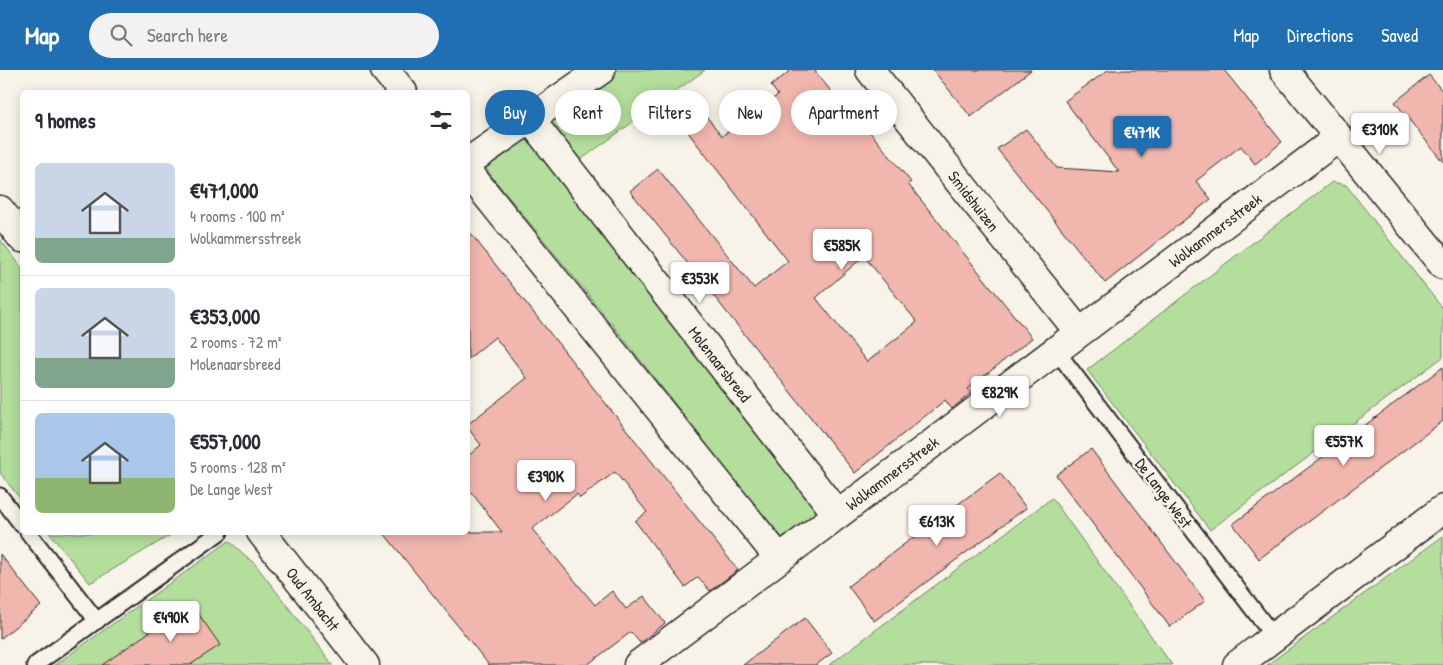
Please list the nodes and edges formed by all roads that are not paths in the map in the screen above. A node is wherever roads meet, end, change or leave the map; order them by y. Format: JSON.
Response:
{"nodes":[{"id":1,"x":384,"y":70,"type":"edge"},
{"id":2,"x":600,"y":70,"type":"edge"},
{"id":3,"x":870,"y":70,"type":"edge"},
{"id":4,"x":1284,"y":70,"type":"edge"},
{"id":5,"x":401,"y":90,"type":"edge"},
{"id":6,"x":545,"y":108,"type":"edge"},
{"id":7,"x":507,"y":135,"type":"edge"},
{"id":8,"x":542,"y":135,"type":"edge"},
{"id":9,"x":1338,"y":138,"type":"junction"},
{"id":10,"x":470,"y":161,"type":"edge"},
{"id":11,"x":470,"y":174,"type":"edge"},
{"id":12,"x":0,"y":210,"type":"edge"},
{"id":13,"x":20,"y":235,"type":"edge"},
{"id":14,"x":1443,"y":265,"type":"edge"},
{"id":15,"x":1078,"y":332,"type":"junction"},
{"id":16,"x":1055,"y":349,"type":"junction"},
{"id":17,"x":0,"y":496,"type":"edge"},
{"id":18,"x":1443,"y":509,"type":"edge"},
{"id":19,"x":837,"y":514,"type":"junction"},
{"id":20,"x":20,"y":522,"type":"edge"},
{"id":21,"x":30,"y":535,"type":"edge"},
{"id":22,"x":216,"y":535,"type":"edge"},
{"id":23,"x":263,"y":535,"type":"edge"},
{"id":24,"x":779,"y":558,"type":"junction"},
{"id":25,"x":97,"y":621,"type":"junction"},
{"id":26,"x":1274,"y":637,"type":"junction"},
{"id":27,"x":34,"y":665,"type":"edge"},
{"id":28,"x":366,"y":665,"type":"edge"},
{"id":29,"x":638,"y":665,"type":"edge"},
{"id":30,"x":1237,"y":665,"type":"edge"}],
"edges":[{"from":1,"to":5,"type":"street"},
{"from":2,"to":6,"type":"street"},
{"from":3,"to":15,"type":"street","name":"Smidshuizen"},
{"from":4,"to":9,"type":"street"},
{"from":7,"to":10,"type":"street"},
{"from":8,"to":19,"type":"street","name":"Molenaarsbreed"},
{"from":9,"to":14,"type":"street"},
{"from":9,"to":15,"type":"street","name":"Wolkammersstreek"},
{"from":11,"to":24,"type":"street"},
{"from":12,"to":13,"type":"street"},
{"from":15,"to":16,"type":"street","name":"Wolkammersstreek"},
{"from":16,"to":19,"type":"street","name":"Wolkammersstreek"},
{"from":16,"to":26,"type":"lane","name":"De Lange West"},
{"from":17,"to":20,"type":"lane"},
{"from":18,"to":26,"type":"street"},
{"from":19,"to":24,"type":"street","name":"Wolkammersstreek"},
{"from":21,"to":25,"type":"lane"},
{"from":22,"to":25,"type":"lane"},
{"from":23,"to":28,"type":"street","name":"Oud Ambacht"},
{"from":24,"to":29,"type":"street","name":"Wolkammersstreek"},
{"from":25,"to":27,"type":"lane"},
{"from":26,"to":30,"type":"street"}]}
